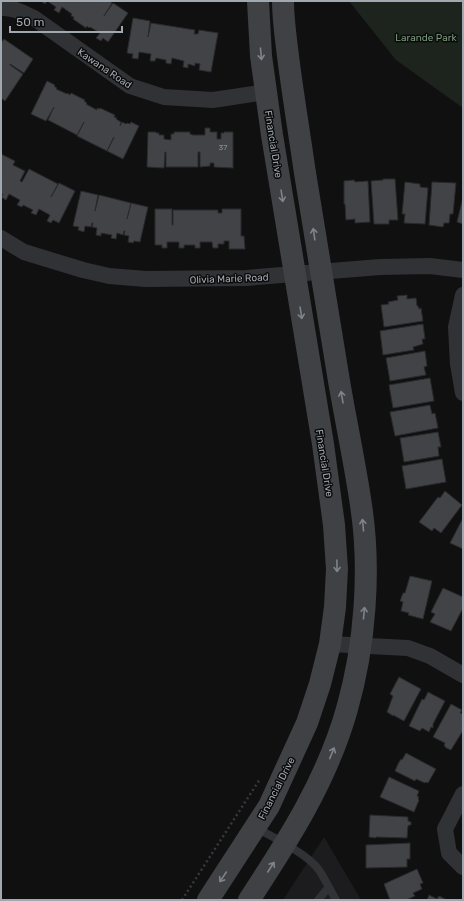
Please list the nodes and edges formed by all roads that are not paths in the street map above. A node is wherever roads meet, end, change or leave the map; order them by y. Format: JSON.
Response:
{"nodes":[{"id":1,"x":258,"y":1,"type":"edge"},
{"id":2,"x":283,"y":1,"type":"edge"},
{"id":3,"x":1,"y":8,"type":"edge"},
{"id":4,"x":266,"y":92,"type":"junction"},
{"id":5,"x":1,"y":238,"type":"edge"},
{"id":6,"x":463,"y":270,"type":"edge"},
{"id":7,"x":320,"y":273,"type":"junction"},
{"id":8,"x":295,"y":275,"type":"junction"},
{"id":9,"x":463,"y":295,"type":"edge"},
{"id":10,"x":463,"y":393,"type":"edge"},
{"id":11,"x":330,"y":644,"type":"junction"},
{"id":12,"x":360,"y":646,"type":"junction"},
{"id":13,"x":463,"y":675,"type":"edge"},
{"id":14,"x":463,"y":794,"type":"edge"},
{"id":15,"x":255,"y":828,"type":"junction"},
{"id":16,"x":286,"y":844,"type":"junction"},
{"id":17,"x":463,"y":867,"type":"edge"},
{"id":18,"x":328,"y":888,"type":"junction"},
{"id":19,"x":208,"y":900,"type":"edge"},
{"id":20,"x":249,"y":900,"type":"edge"},
{"id":21,"x":318,"y":900,"type":"edge"},
{"id":22,"x":336,"y":900,"type":"edge"}],
"edges":[{"from":1,"to":4,"type":"street","name":"Financial Drive","one_way":true},
{"from":7,"to":2,"type":"street","one_way":true},
{"from":3,"to":4,"type":"street","name":"Kawana Road"},
{"from":4,"to":8,"type":"street","name":"Financial Drive","one_way":true},
{"from":5,"to":8,"type":"street","name":"Olivia Marie Road"},
{"from":6,"to":7,"type":"street","name":"Olivia Marie Road"},
{"from":7,"to":8,"type":"street","name":"Olivia Marie Road"},
{"from":12,"to":7,"type":"street","one_way":true},
{"from":8,"to":11,"type":"street","name":"Financial Drive","one_way":true},
{"from":9,"to":10,"type":"street"},
{"from":11,"to":12,"type":"street"},
{"from":11,"to":15,"type":"street","name":"Financial Drive"},
{"from":12,"to":13,"type":"street"},
{"from":16,"to":12,"type":"street","one_way":true},
{"from":14,"to":17,"type":"street"},
{"from":15,"to":16,"type":"lane"},
{"from":15,"to":19,"type":"street","name":"Financial Drive","one_way":true},
{"from":16,"to":18,"type":"lane"},
{"from":20,"to":16,"type":"street","one_way":true},
{"from":18,"to":21,"type":"lane"},
{"from":18,"to":22,"type":"lane"}]}
